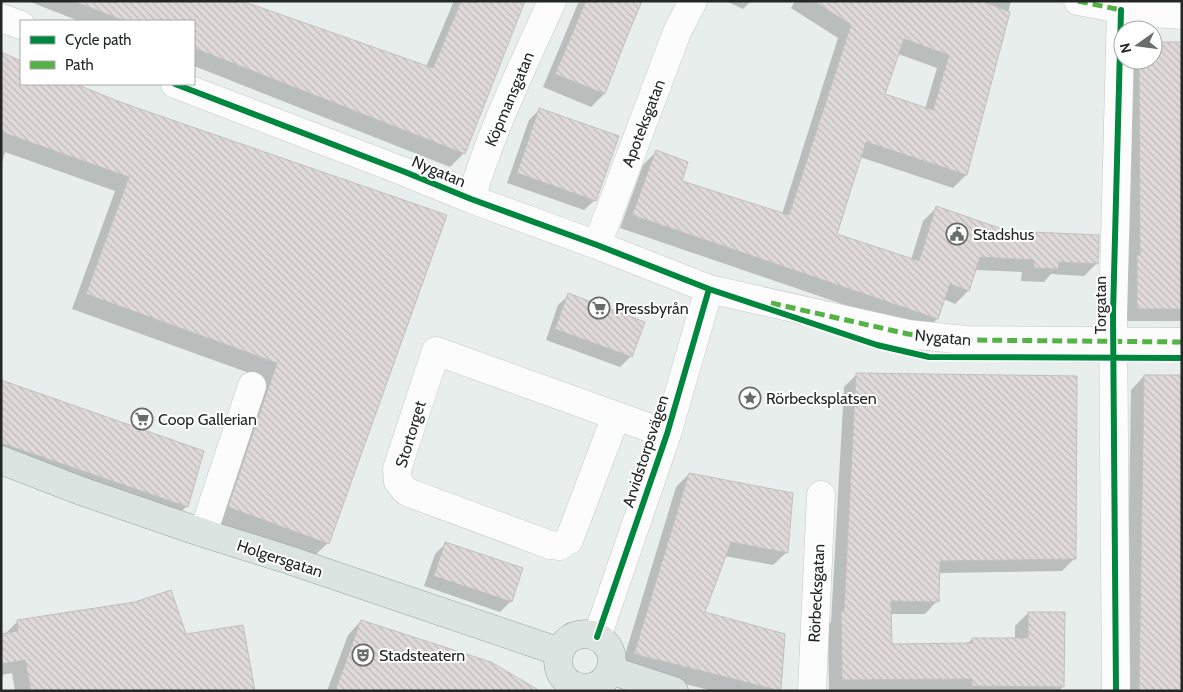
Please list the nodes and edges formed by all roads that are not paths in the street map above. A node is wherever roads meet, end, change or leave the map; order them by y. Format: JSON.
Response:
{"nodes":[{"id":1,"x":552,"y":1,"type":"edge"},
{"id":2,"x":692,"y":1,"type":"edge"},
{"id":3,"x":1078,"y":1,"type":"edge"},
{"id":4,"x":1121,"y":10,"type":"junction"},
{"id":5,"x":1182,"y":15,"type":"edge"},
{"id":6,"x":1,"y":18,"type":"edge"},
{"id":7,"x":20,"y":25,"type":"edge"},
{"id":8,"x":178,"y":85,"type":"edge"},
{"id":9,"x":471,"y":200,"type":"junction"},
{"id":10,"x":597,"y":245,"type":"junction"},
{"id":11,"x":701,"y":285,"type":"junction"},
{"id":12,"x":1114,"y":342,"type":"junction"},
{"id":13,"x":1182,"y":342,"type":"edge"},
{"id":14,"x":252,"y":386,"type":"dead end"},
{"id":15,"x":616,"y":416,"type":"junction"},
{"id":16,"x":667,"y":434,"type":"junction"},
{"id":17,"x":1,"y":460,"type":"edge"},
{"id":18,"x":821,"y":495,"type":"dead end"},
{"id":19,"x":202,"y":533,"type":"junction"},
{"id":20,"x":597,"y":637,"type":"junction"},
{"id":21,"x":560,"y":652,"type":"junction"},
{"id":22,"x":610,"y":670,"type":"junction"},
{"id":23,"x":575,"y":689,"type":"edge"},
{"id":24,"x":674,"y":691,"type":"edge"},
{"id":25,"x":812,"y":691,"type":"edge"},
{"id":26,"x":1116,"y":691,"type":"edge"}],
"edges":[{"from":1,"to":9,"type":"street","name":"Köpmansgatan"},
{"from":2,"to":10,"type":"street","name":"Apoteksgatan"},
{"from":3,"to":4,"type":"street"},
{"from":4,"to":5,"type":"street"},
{"from":4,"to":12,"type":"street","name":"Torgatan"},
{"from":6,"to":7,"type":"street"},
{"from":8,"to":9,"type":"street","name":"Nygatan"},
{"from":9,"to":10,"type":"street","name":"Nygatan"},
{"from":10,"to":11,"type":"street","name":"Nygatan"},
{"from":11,"to":12,"type":"street","name":"Nygatan"},
{"from":11,"to":16,"type":"street","name":"Arvidstorpsvägen"},
{"from":12,"to":13,"type":"street","name":"Nygatan"},
{"from":12,"to":26,"type":"street","name":"Torgatan"},
{"from":14,"to":19,"type":"street"},
{"from":15,"to":15,"type":"street","name":"Stortorget"},
{"from":15,"to":16,"type":"street","name":"Stortorget"},
{"from":16,"to":20,"type":"street","name":"Arvidstorpsvägen"},
{"from":17,"to":19,"type":"main road","name":"Holgersgatan"},
{"from":18,"to":25,"type":"street","name":"Rörbecksgatan"},
{"from":19,"to":21,"type":"main road","name":"Holgersgatan"},
{"from":20,"to":21,"type":"main road"},
{"from":20,"to":22,"type":"main road"},
{"from":21,"to":23,"type":"main road"},
{"from":22,"to":23,"type":"main road"},
{"from":22,"to":24,"type":"main road"}]}
